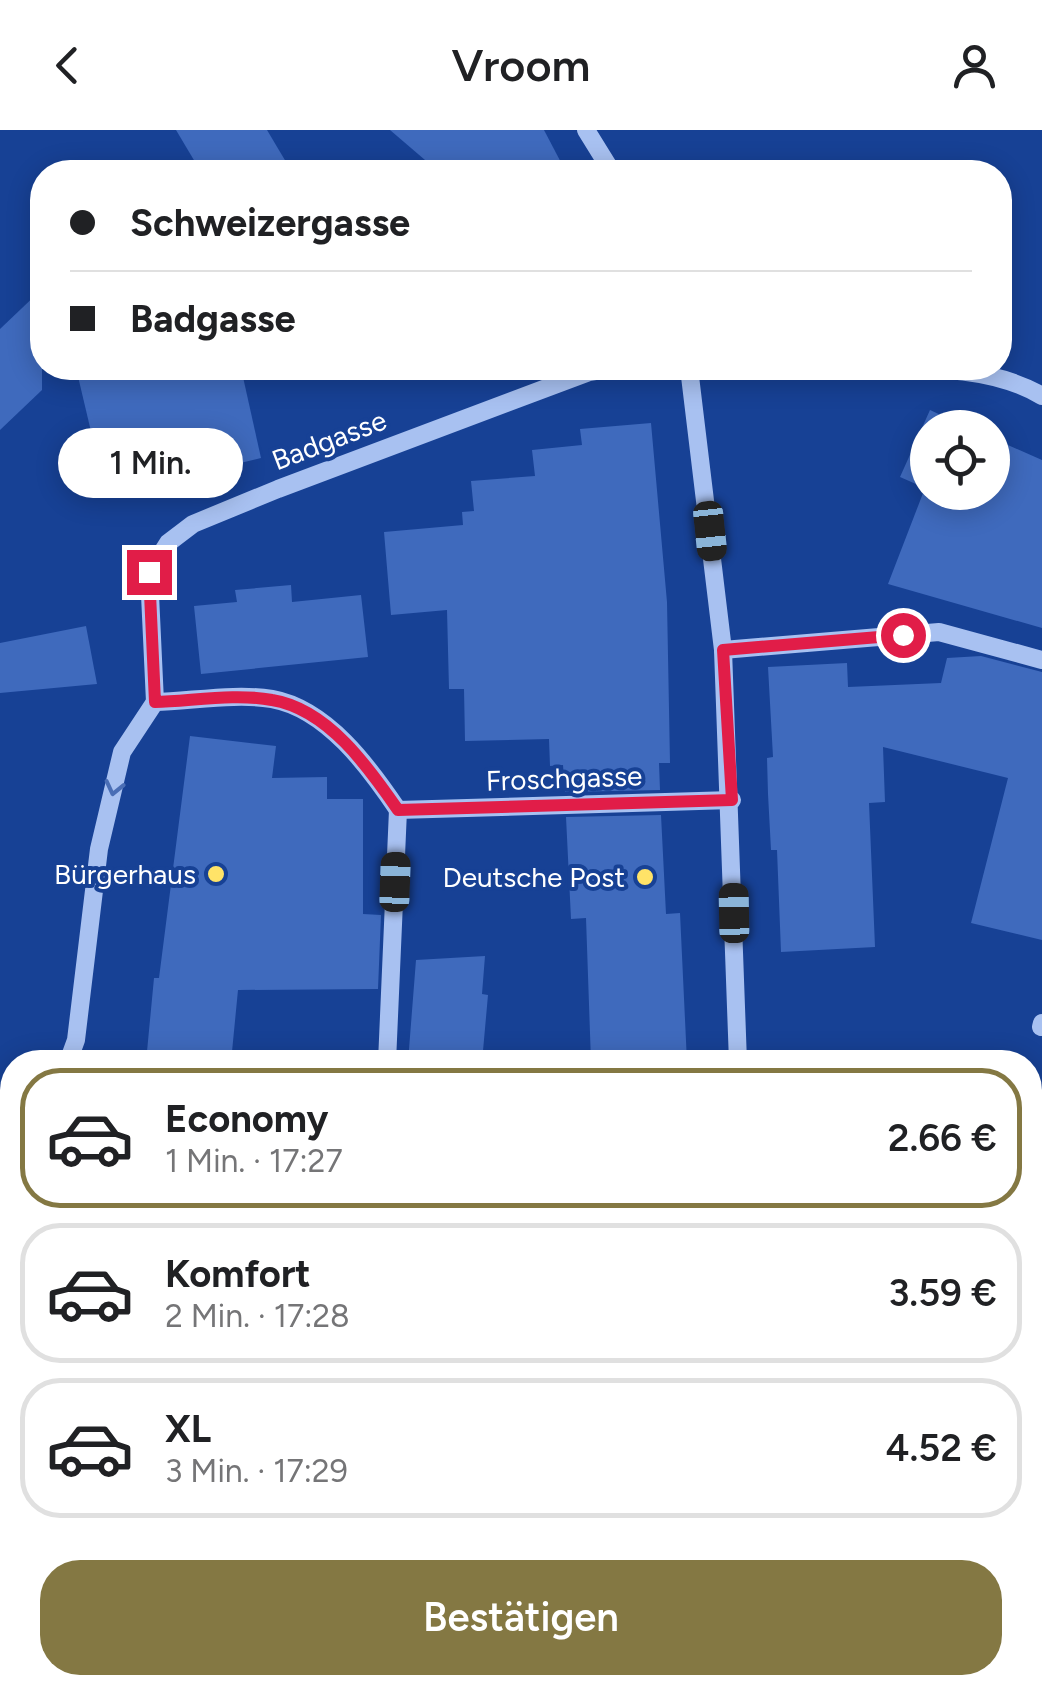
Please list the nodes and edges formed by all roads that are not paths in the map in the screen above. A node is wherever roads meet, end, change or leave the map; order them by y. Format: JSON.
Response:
{"nodes":[{"id":1,"x":586,"y":130,"type":"edge"},
{"id":2,"x":605,"y":160,"type":"edge"},
{"id":3,"x":568,"y":380,"type":"edge"},
{"id":4,"x":690,"y":380,"type":"edge"},
{"id":5,"x":997,"y":380,"type":"edge"},
{"id":6,"x":1042,"y":396,"type":"edge"},
{"id":7,"x":723,"y":650,"type":"junction"},
{"id":8,"x":1042,"y":660,"type":"edge"},
{"id":9,"x":155,"y":702,"type":"junction"},
{"id":10,"x":732,"y":800,"type":"junction"},
{"id":11,"x":398,"y":810,"type":"junction"},
{"id":12,"x":72,"y":1050,"type":"edge"},
{"id":13,"x":388,"y":1050,"type":"edge"},
{"id":14,"x":738,"y":1050,"type":"edge"}],
"edges":[{"from":1,"to":2,"type":"street"},
{"from":3,"to":9,"type":"street","name":"Badgasse"},
{"from":4,"to":7,"type":"street"},
{"from":5,"to":6,"type":"street"},
{"from":7,"to":8,"type":"street"},
{"from":7,"to":10,"type":"street"},
{"from":9,"to":11,"type":"street"},
{"from":9,"to":12,"type":"street","one_way":true},
{"from":10,"to":11,"type":"street","name":"Froschgasse"},
{"from":10,"to":14,"type":"street"},
{"from":11,"to":13,"type":"street"}]}
